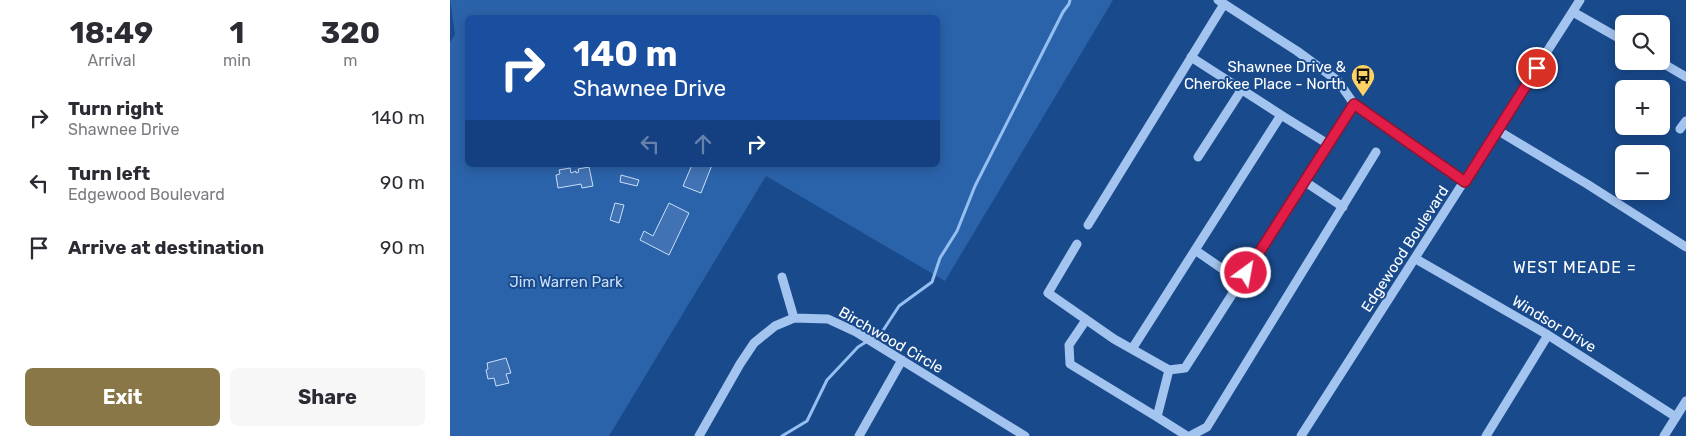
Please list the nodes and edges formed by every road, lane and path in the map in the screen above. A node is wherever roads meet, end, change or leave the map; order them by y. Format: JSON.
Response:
{"nodes":[{"id":1,"x":1580,"y":0,"type":"edge"},
{"id":2,"x":1221,"y":2,"type":"edge"},
{"id":3,"x":1573,"y":12,"type":"junction"},
{"id":4,"x":1615,"y":36,"type":"edge"},
{"id":5,"x":1191,"y":57,"type":"junction"},
{"id":6,"x":1670,"y":68,"type":"edge"},
{"id":7,"x":1686,"y":77,"type":"edge"},
{"id":8,"x":1242,"y":89,"type":"junction"},
{"id":9,"x":1354,"y":104,"type":"junction"},
{"id":10,"x":1281,"y":115,"type":"junction"},
{"id":11,"x":1686,"y":121,"type":"edge"},
{"id":12,"x":1680,"y":129,"type":"dead end"},
{"id":13,"x":1497,"y":130,"type":"junction"},
{"id":14,"x":1328,"y":144,"type":"junction"},
{"id":15,"x":1376,"y":152,"type":"dead end"},
{"id":16,"x":1198,"y":157,"type":"dead end"},
{"id":17,"x":1304,"y":181,"type":"junction"},
{"id":18,"x":1465,"y":182,"type":"junction"},
{"id":19,"x":1343,"y":206,"type":"junction"},
{"id":20,"x":1088,"y":225,"type":"dead end"},
{"id":21,"x":1077,"y":244,"type":"dead end"},
{"id":22,"x":1686,"y":247,"type":"edge"},
{"id":23,"x":1195,"y":250,"type":"junction"},
{"id":24,"x":1416,"y":259,"type":"junction"},
{"id":25,"x":782,"y":277,"type":"dead end"},
{"id":26,"x":1240,"y":281,"type":"junction"},
{"id":27,"x":794,"y":318,"type":"junction"},
{"id":28,"x":1083,"y":318,"type":"junction"},
{"id":29,"x":1548,"y":335,"type":"junction"},
{"id":30,"x":1132,"y":349,"type":"junction"},
{"id":31,"x":902,"y":360,"type":"junction"},
{"id":32,"x":1169,"y":370,"type":"junction"},
{"id":33,"x":1686,"y":401,"type":"edge"},
{"id":34,"x":1157,"y":417,"type":"junction"},
{"id":35,"x":1676,"y":417,"type":"junction"},
{"id":36,"x":699,"y":436,"type":"edge"},
{"id":37,"x":860,"y":436,"type":"edge"},
{"id":38,"x":1025,"y":436,"type":"edge"},
{"id":39,"x":1189,"y":436,"type":"edge"},
{"id":40,"x":1301,"y":436,"type":"edge"},
{"id":41,"x":1486,"y":436,"type":"edge"},
{"id":42,"x":1664,"y":436,"type":"edge"}],
"edges":[{"from":1,"to":3,"type":"street","name":"Edgewood Boulevard"},
{"from":2,"to":5,"type":"street"},
{"from":2,"to":9,"type":"street"},
{"from":3,"to":4,"type":"street"},
{"from":3,"to":13,"type":"street","name":"Edgewood Boulevard"},
{"from":5,"to":8,"type":"street"},
{"from":5,"to":20,"type":"street"},
{"from":6,"to":7,"type":"street"},
{"from":8,"to":10,"type":"street"},
{"from":8,"to":16,"type":"street"},
{"from":9,"to":14,"type":"street"},
{"from":9,"to":18,"type":"street"},
{"from":10,"to":14,"type":"street"},
{"from":10,"to":23,"type":"street"},
{"from":11,"to":12,"type":"street"},
{"from":13,"to":18,"type":"street","name":"Edgewood Boulevard"},
{"from":13,"to":22,"type":"street"},
{"from":14,"to":17,"type":"street"},
{"from":15,"to":19,"type":"street"},
{"from":17,"to":19,"type":"street"},
{"from":17,"to":26,"type":"street"},
{"from":18,"to":24,"type":"street","name":"Edgewood Boulevard"},
{"from":19,"to":39,"type":"street"},
{"from":21,"to":28,"type":"street"},
{"from":23,"to":26,"type":"street"},
{"from":23,"to":30,"type":"street"},
{"from":24,"to":29,"type":"street","name":"Windsor Drive"},
{"from":24,"to":40,"type":"street","name":"Edgewood Boulevard"},
{"from":25,"to":27,"type":"street"},
{"from":26,"to":32,"type":"street"},
{"from":27,"to":31,"type":"street","name":"Birchwood Circle"},
{"from":27,"to":36,"type":"street","name":"Birchwood Circle"},
{"from":28,"to":30,"type":"street"},
{"from":28,"to":34,"type":"street"},
{"from":29,"to":35,"type":"street","name":"Windsor Drive"},
{"from":29,"to":41,"type":"street"},
{"from":30,"to":32,"type":"street"},
{"from":31,"to":37,"type":"street"},
{"from":31,"to":38,"type":"street","name":"Birchwood Circle"},
{"from":32,"to":34,"type":"street"},
{"from":33,"to":35,"type":"street"},
{"from":34,"to":39,"type":"street"},
{"from":35,"to":42,"type":"street"}]}
